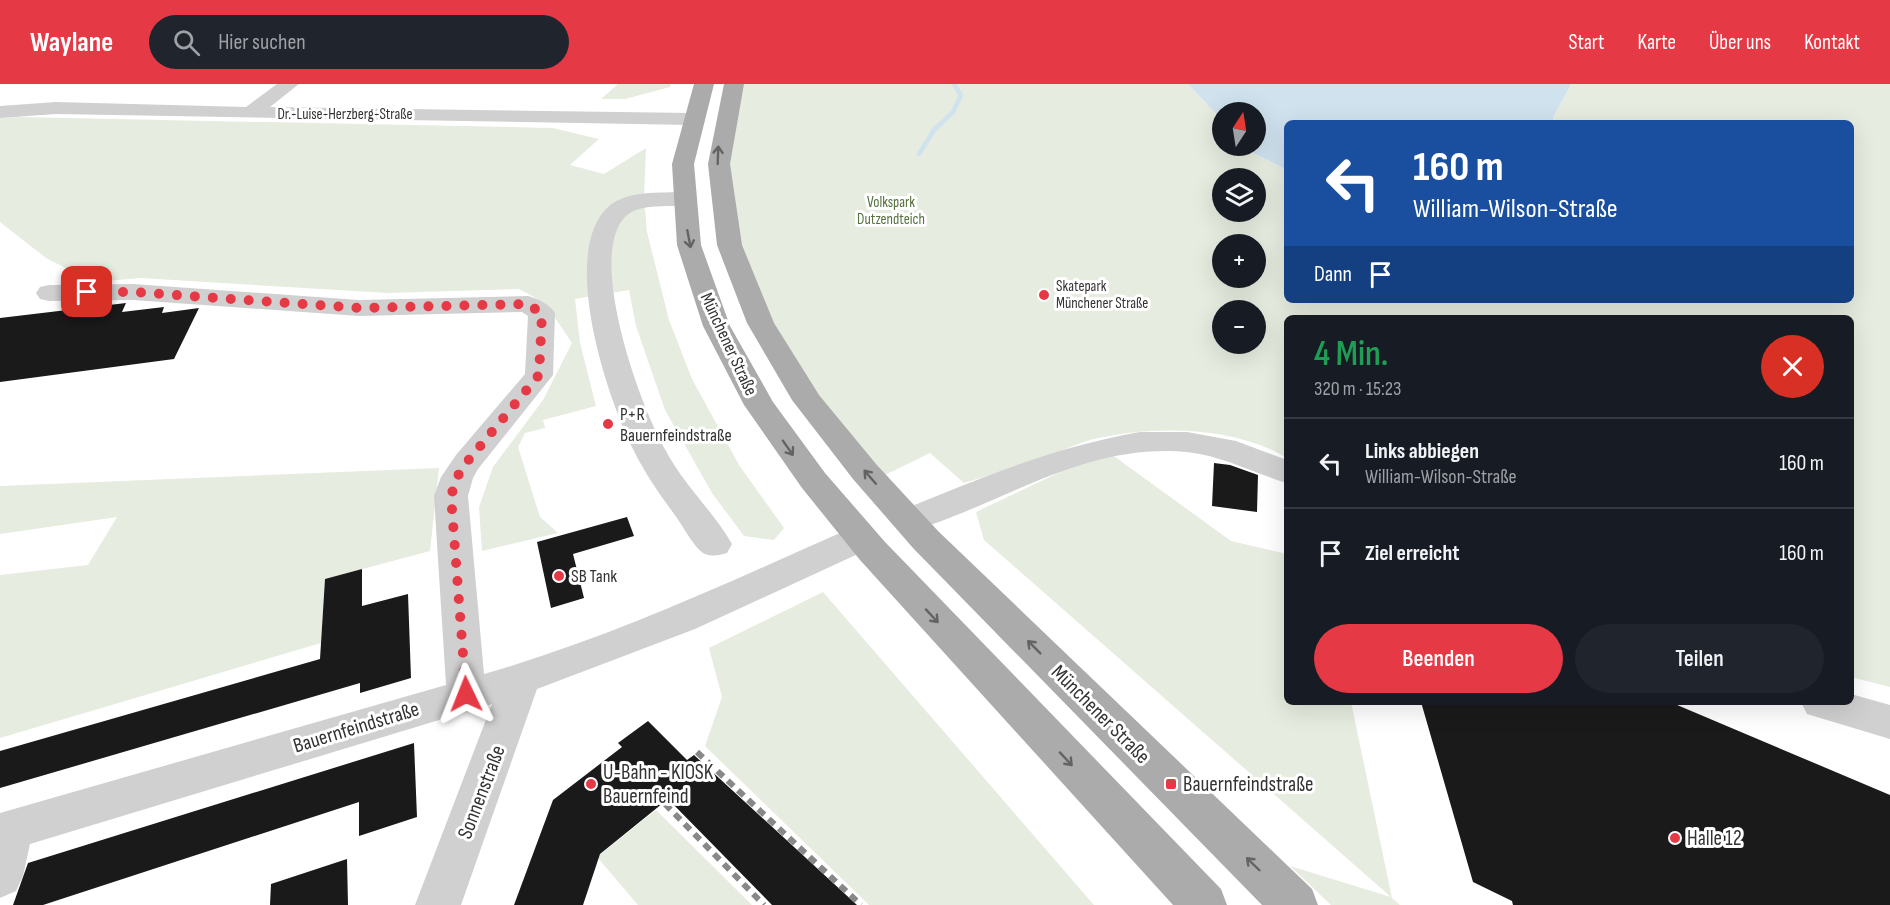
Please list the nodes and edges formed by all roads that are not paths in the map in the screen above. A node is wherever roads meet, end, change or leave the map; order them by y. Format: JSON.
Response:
{"nodes":[{"id":1,"x":289,"y":84,"type":"edge"},
{"id":2,"x":704,"y":84,"type":"edge"},
{"id":3,"x":734,"y":84,"type":"edge"},
{"id":4,"x":0,"y":112,"type":"edge"},
{"id":5,"x":250,"y":113,"type":"junction"},
{"id":6,"x":690,"y":119,"type":"junction"},
{"id":7,"x":723,"y":120,"type":"junction"},
{"id":8,"x":683,"y":199,"type":"junction"},
{"id":9,"x":49,"y":293,"type":"dead end"},
{"id":10,"x":807,"y":398,"type":"junction"},
{"id":11,"x":756,"y":400,"type":"junction"},
{"id":12,"x":1284,"y":471,"type":"edge"},
{"id":13,"x":909,"y":520,"type":"junction"},
{"id":14,"x":861,"y":538,"type":"junction"},
{"id":15,"x":715,"y":544,"type":"dead end"},
{"id":16,"x":521,"y":679,"type":"junction"},
{"id":17,"x":466,"y":694,"type":"junction"},
{"id":18,"x":1831,"y":705,"type":"edge"},
{"id":19,"x":1890,"y":722,"type":"edge"},
{"id":20,"x":5,"y":831,"type":"edge"},
{"id":21,"x":1158,"y":856,"type":"junction"},
{"id":22,"x":0,"y":876,"type":"edge"},
{"id":23,"x":438,"y":905,"type":"edge"},
{"id":24,"x":1192,"y":905,"type":"edge"},
{"id":25,"x":1204,"y":905,"type":"edge"},
{"id":26,"x":1295,"y":905,"type":"edge"}],
"edges":[{"from":1,"to":5,"type":"street"},
{"from":2,"to":6,"type":"main road","name":"Münchener Straße"},
{"from":3,"to":7,"type":"main road","name":"Münchener Straße"},
{"from":4,"to":5,"type":"street","name":"Dr.-Luise-Herzberg-Straße"},
{"from":5,"to":6,"type":"street","name":"Dr.-Luise-Herzberg-Straße"},
{"from":6,"to":7,"type":"main road"},
{"from":6,"to":8,"type":"main road","name":"Münchener Straße"},
{"from":10,"to":7,"type":"main road","name":"Münchener Straße","one_way":true},
{"from":8,"to":11,"type":"main road","name":"Münchener Straße","one_way":true},
{"from":8,"to":15,"type":"street"},
{"from":9,"to":17,"type":"street"},
{"from":10,"to":11,"type":"main road"},
{"from":13,"to":10,"type":"main road","name":"Münchener Straße","one_way":true},
{"from":11,"to":14,"type":"main road","name":"Münchener Straße","one_way":true},
{"from":12,"to":13,"type":"street"},
{"from":13,"to":14,"type":"main road"},
{"from":26,"to":13,"type":"main road","name":"Münchener Straße","one_way":true},
{"from":14,"to":16,"type":"street","name":"Bauernfeindstraße"},
{"from":14,"to":21,"type":"main road","name":"Münchener Straße","one_way":true},
{"from":16,"to":17,"type":"street","name":"Bauernfeindstraße"},
{"from":16,"to":23,"type":"street","name":"Sonnenstraße"},
{"from":17,"to":20,"type":"street","name":"Bauernfeindstraße"},
{"from":18,"to":19,"type":"street"},
{"from":20,"to":22,"type":"street","name":"Bauernfeindstraße"},
{"from":21,"to":24,"type":"main road"},
{"from":21,"to":25,"type":"main road","name":"Münchener Straße"}]}
